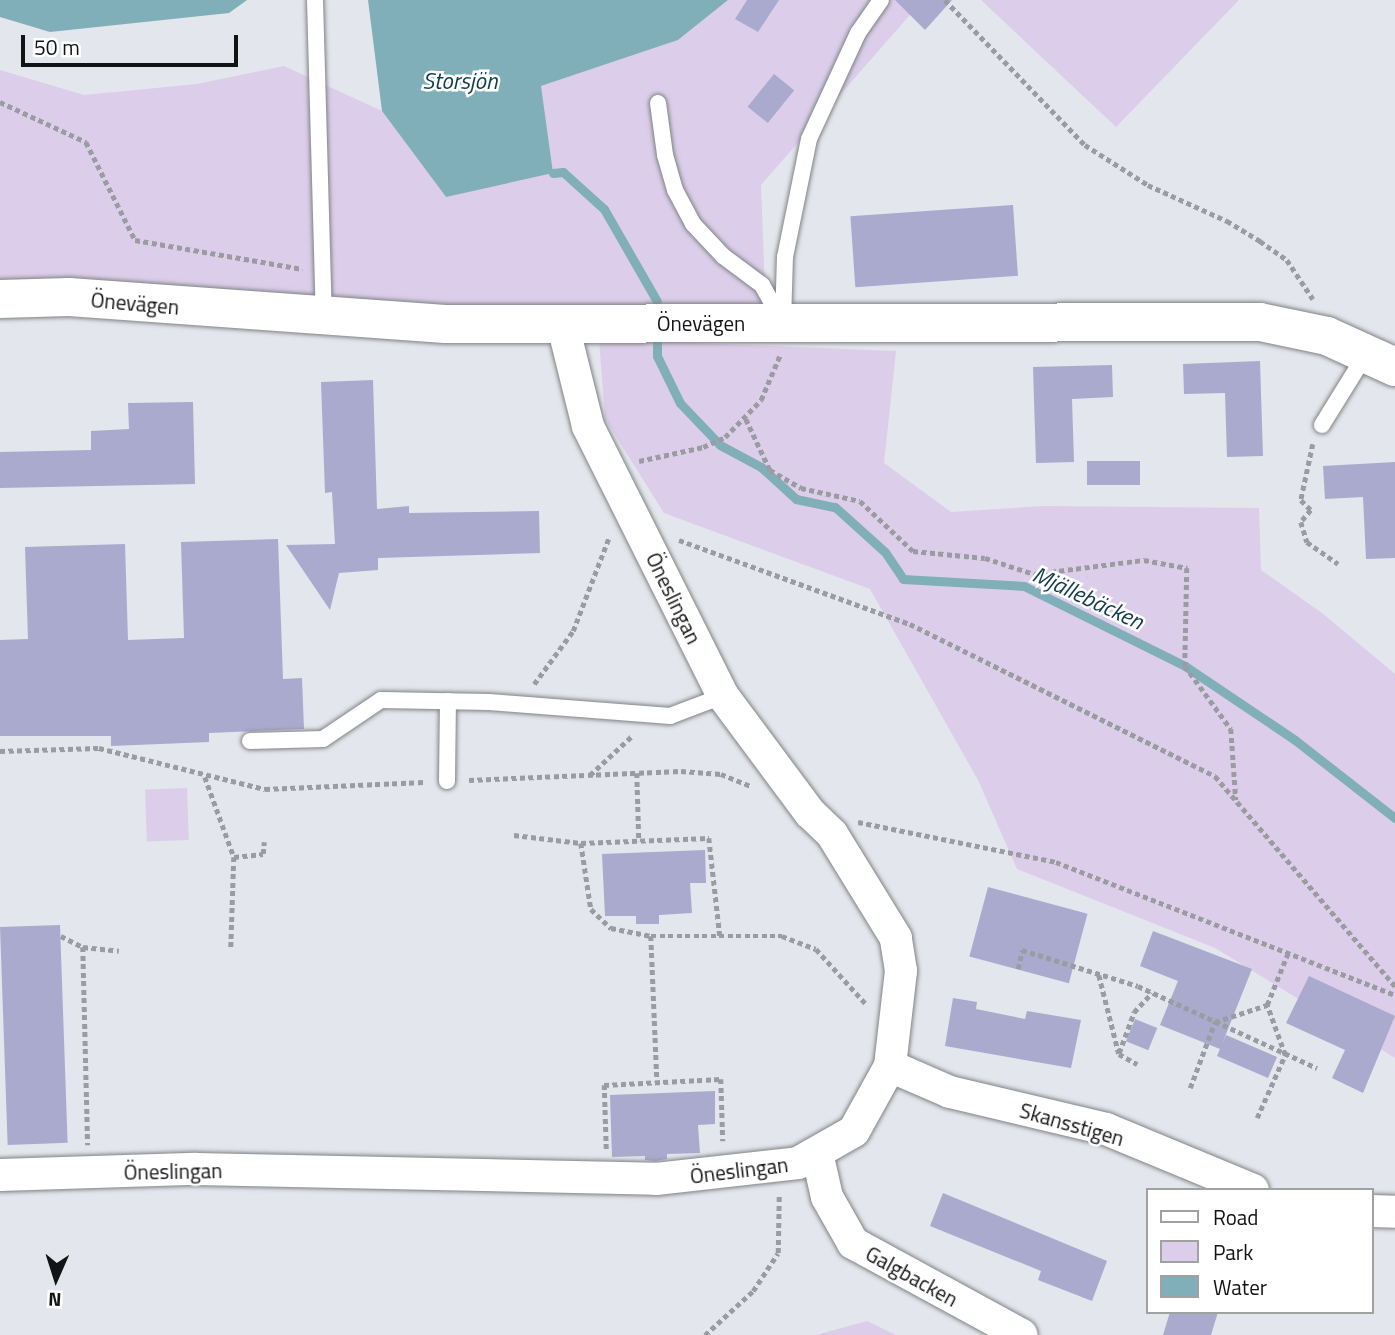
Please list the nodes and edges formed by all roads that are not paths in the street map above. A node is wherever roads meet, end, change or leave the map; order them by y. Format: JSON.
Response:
{"nodes":[{"id":1,"x":315,"y":0,"type":"edge"},
{"id":2,"x":881,"y":0,"type":"edge"},
{"id":3,"x":659,"y":103,"type":"dead end"},
{"id":4,"x":0,"y":299,"type":"edge"},
{"id":5,"x":324,"y":319,"type":"junction"},
{"id":6,"x":562,"y":322,"type":"junction"},
{"id":7,"x":783,"y":323,"type":"junction"},
{"id":8,"x":1381,"y":359,"type":"edge"},
{"id":9,"x":1322,"y":425,"type":"road end"},
{"id":10,"x":723,"y":696,"type":"junction"},
{"id":11,"x":448,"y":701,"type":"junction"},
{"id":12,"x":250,"y":741,"type":"dead end"},
{"id":13,"x":447,"y":781,"type":"road end"},
{"id":14,"x":890,"y":1066,"type":"junction"},
{"id":15,"x":817,"y":1153,"type":"junction"},
{"id":16,"x":0,"y":1175,"type":"edge"},
{"id":17,"x":1247,"y":1188,"type":"edge"},
{"id":18,"x":1374,"y":1211,"type":"edge"},
{"id":19,"x":1395,"y":1212,"type":"edge"},
{"id":20,"x":1022,"y":1335,"type":"edge"}],
"edges":[{"from":1,"to":5,"type":"lane"},
{"from":2,"to":7,"type":"lane"},
{"from":3,"to":7,"type":"lane"},
{"from":4,"to":5,"type":"street","name":"Önevägen"},
{"from":5,"to":6,"type":"street","name":"Önevägen"},
{"from":6,"to":7,"type":"street","name":"Önevägen"},
{"from":6,"to":10,"type":"street","name":"Öneslingan"},
{"from":7,"to":8,"type":"street","name":"Önevägen"},
{"from":8,"to":9,"type":"lane"},
{"from":10,"to":11,"type":"lane"},
{"from":10,"to":14,"type":"street","name":"Öneslingan"},
{"from":11,"to":12,"type":"lane"},
{"from":11,"to":13,"type":"lane"},
{"from":14,"to":15,"type":"street","name":"Öneslingan"},
{"from":14,"to":17,"type":"street","name":"Skansstigen"},
{"from":15,"to":16,"type":"street","name":"Öneslingan"},
{"from":15,"to":20,"type":"street","name":"Galgbacken"},
{"from":18,"to":19,"type":"street"}]}
